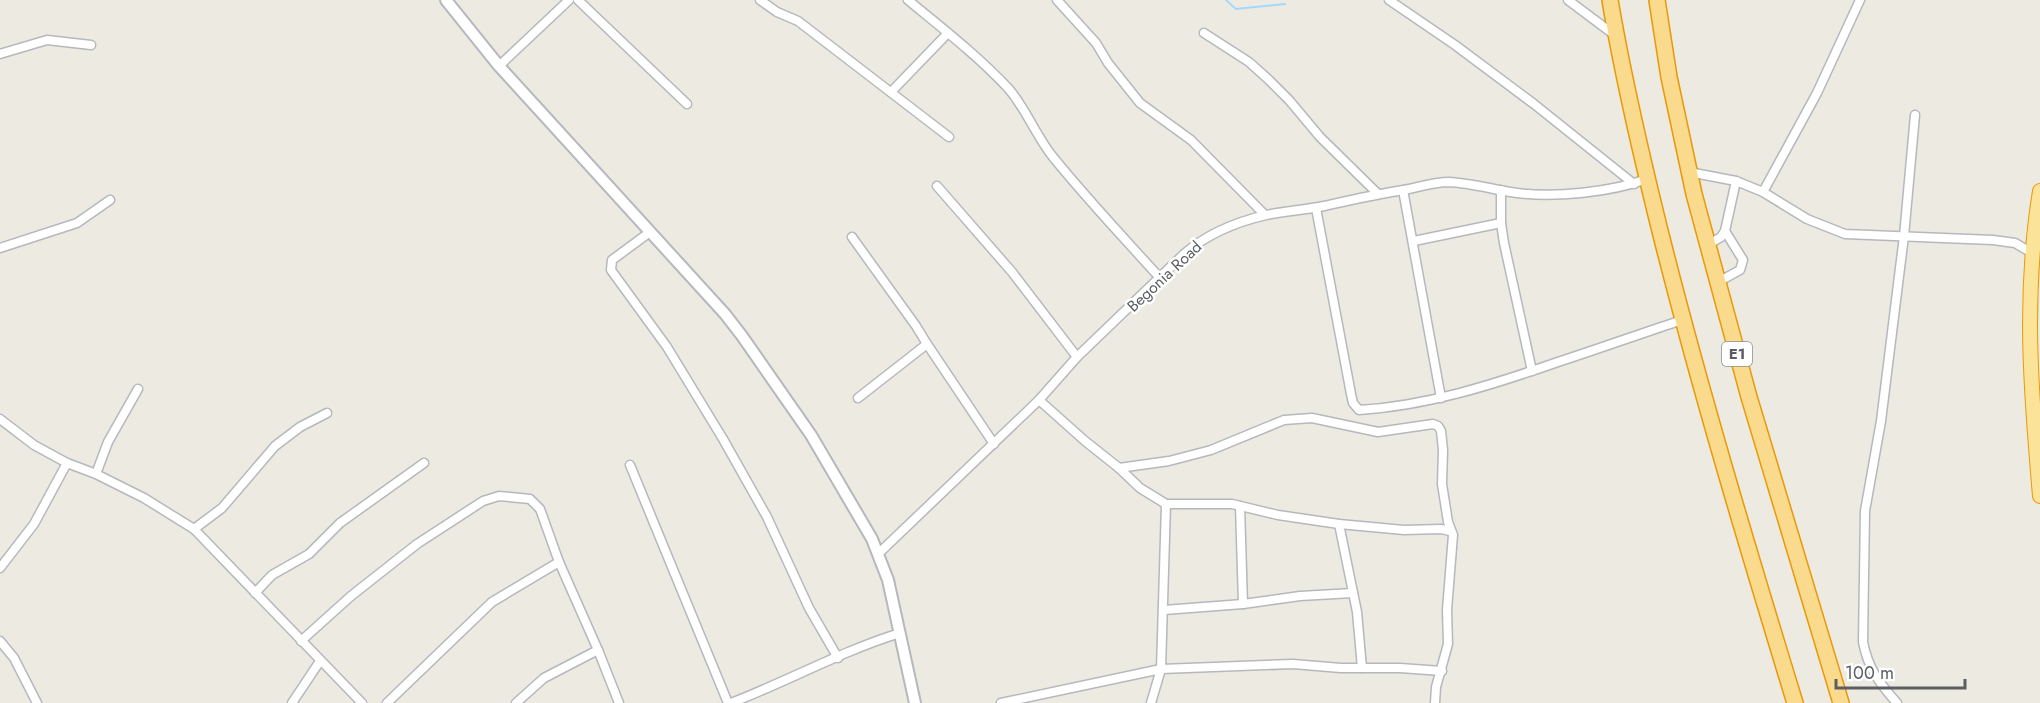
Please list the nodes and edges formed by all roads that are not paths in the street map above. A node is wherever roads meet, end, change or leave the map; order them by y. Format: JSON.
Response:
{"nodes":[{"id":1,"x":446,"y":0,"type":"edge"},
{"id":2,"x":569,"y":0,"type":"edge"},
{"id":3,"x":578,"y":0,"type":"edge"},
{"id":4,"x":760,"y":0,"type":"edge"},
{"id":5,"x":908,"y":0,"type":"edge"},
{"id":6,"x":1056,"y":0,"type":"edge"},
{"id":7,"x":1389,"y":0,"type":"edge"},
{"id":8,"x":1568,"y":0,"type":"edge"},
{"id":9,"x":1610,"y":0,"type":"edge"},
{"id":10,"x":1657,"y":0,"type":"edge"},
{"id":11,"x":1860,"y":0,"type":"edge"},
{"id":12,"x":948,"y":33,"type":"junction"},
{"id":13,"x":1204,"y":33,"type":"dead end"},
{"id":14,"x":1616,"y":37,"type":"junction"},
{"id":15,"x":90,"y":45,"type":"dead end"},
{"id":16,"x":0,"y":54,"type":"edge"},
{"id":17,"x":499,"y":66,"type":"junction"},
{"id":18,"x":891,"y":92,"type":"junction"},
{"id":19,"x":687,"y":104,"type":"dead end"},
{"id":20,"x":1915,"y":115,"type":"dead end"},
{"id":21,"x":949,"y":137,"type":"dead end"},
{"id":22,"x":1689,"y":172,"type":"junction"},
{"id":23,"x":1736,"y":181,"type":"junction"},
{"id":24,"x":1641,"y":182,"type":"junction"},
{"id":25,"x":937,"y":186,"type":"dead end"},
{"id":26,"x":1403,"y":190,"type":"junction"},
{"id":27,"x":1501,"y":190,"type":"junction"},
{"id":28,"x":2040,"y":191,"type":"edge"},
{"id":29,"x":1763,"y":192,"type":"junction"},
{"id":30,"x":1377,"y":193,"type":"junction"},
{"id":31,"x":110,"y":200,"type":"dead end"},
{"id":32,"x":1316,"y":208,"type":"junction"},
{"id":33,"x":1265,"y":216,"type":"junction"},
{"id":34,"x":1501,"y":223,"type":"junction"},
{"id":35,"x":1725,"y":231,"type":"junction"},
{"id":36,"x":650,"y":232,"type":"junction"},
{"id":37,"x":1904,"y":236,"type":"junction"},
{"id":38,"x":852,"y":237,"type":"dead end"},
{"id":39,"x":1414,"y":241,"type":"junction"},
{"id":40,"x":1709,"y":244,"type":"junction"},
{"id":41,"x":0,"y":248,"type":"edge"},
{"id":42,"x":2032,"y":253,"type":"junction"},
{"id":43,"x":1160,"y":278,"type":"junction"},
{"id":44,"x":1718,"y":282,"type":"junction"},
{"id":45,"x":1682,"y":320,"type":"junction"},
{"id":46,"x":927,"y":344,"type":"junction"},
{"id":47,"x":1077,"y":357,"type":"junction"},
{"id":48,"x":1532,"y":371,"type":"junction"},
{"id":49,"x":138,"y":389,"type":"dead end"},
{"id":50,"x":858,"y":398,"type":"dead end"},
{"id":51,"x":1441,"y":398,"type":"junction"},
{"id":52,"x":1039,"y":400,"type":"junction"},
{"id":53,"x":2036,"y":409,"type":"edge"},
{"id":54,"x":327,"y":413,"type":"dead end"},
{"id":55,"x":0,"y":419,"type":"edge"},
{"id":56,"x":994,"y":444,"type":"junction"},
{"id":57,"x":67,"y":463,"type":"junction"},
{"id":58,"x":424,"y":463,"type":"dead end"},
{"id":59,"x":630,"y":465,"type":"dead end"},
{"id":60,"x":1119,"y":468,"type":"junction"},
{"id":61,"x":96,"y":474,"type":"junction"},
{"id":62,"x":2040,"y":496,"type":"edge"},
{"id":63,"x":1166,"y":504,"type":"junction"},
{"id":64,"x":1240,"y":506,"type":"junction"},
{"id":65,"x":1339,"y":524,"type":"junction"},
{"id":66,"x":194,"y":529,"type":"junction"},
{"id":67,"x":1450,"y":531,"type":"junction"},
{"id":68,"x":878,"y":554,"type":"junction"},
{"id":69,"x":559,"y":562,"type":"junction"},
{"id":70,"x":0,"y":568,"type":"edge"},
{"id":71,"x":255,"y":593,"type":"junction"},
{"id":72,"x":1353,"y":593,"type":"junction"},
{"id":73,"x":1243,"y":604,"type":"junction"},
{"id":74,"x":1164,"y":610,"type":"junction"},
{"id":75,"x":900,"y":633,"type":"junction"},
{"id":76,"x":0,"y":641,"type":"edge"},
{"id":77,"x":301,"y":641,"type":"junction"},
{"id":78,"x":598,"y":650,"type":"junction"},
{"id":79,"x":838,"y":658,"type":"junction"},
{"id":80,"x":320,"y":661,"type":"junction"},
{"id":81,"x":1362,"y":668,"type":"junction"},
{"id":82,"x":1161,"y":669,"type":"junction"},
{"id":83,"x":1442,"y":671,"type":"junction"},
{"id":84,"x":734,"y":702,"type":"edge"},
{"id":85,"x":37,"y":703,"type":"edge"},
{"id":86,"x":292,"y":703,"type":"edge"},
{"id":87,"x":362,"y":703,"type":"edge"},
{"id":88,"x":387,"y":703,"type":"edge"},
{"id":89,"x":516,"y":703,"type":"edge"},
{"id":90,"x":619,"y":703,"type":"edge"},
{"id":91,"x":915,"y":703,"type":"edge"},
{"id":92,"x":1001,"y":703,"type":"edge"},
{"id":93,"x":1151,"y":703,"type":"edge"},
{"id":94,"x":1435,"y":703,"type":"edge"},
{"id":95,"x":1795,"y":703,"type":"edge"},
{"id":96,"x":1841,"y":703,"type":"edge"},
{"id":97,"x":1897,"y":703,"type":"edge"}],
"edges":[{"from":1,"to":17,"type":"street"},
{"from":2,"to":17,"type":"street"},
{"from":3,"to":19,"type":"street"},
{"from":4,"to":18,"type":"street"},
{"from":5,"to":12,"type":"street"},
{"from":6,"to":33,"type":"street"},
{"from":7,"to":24,"type":"street"},
{"from":8,"to":14,"type":"street"},
{"from":9,"to":14,"type":"highway"},
{"from":10,"to":22,"type":"highway","number":"E1"},
{"from":11,"to":29,"type":"street"},
{"from":12,"to":18,"type":"street"},
{"from":12,"to":43,"type":"street"},
{"from":13,"to":30,"type":"street"},
{"from":14,"to":24,"type":"highway"},
{"from":15,"to":16,"type":"street"},
{"from":17,"to":36,"type":"street"},
{"from":18,"to":21,"type":"street"},
{"from":20,"to":37,"type":"street"},
{"from":22,"to":23,"type":"street"},
{"from":22,"to":40,"type":"highway","number":"E1"},
{"from":23,"to":29,"type":"street"},
{"from":23,"to":35,"type":"street"},
{"from":24,"to":27,"type":"street","name":"Begonia Road"},
{"from":24,"to":45,"type":"highway"},
{"from":25,"to":47,"type":"street"},
{"from":26,"to":27,"type":"street","name":"Begonia Road"},
{"from":26,"to":30,"type":"street","name":"Begonia Road"},
{"from":26,"to":39,"type":"street"},
{"from":27,"to":34,"type":"street"},
{"from":28,"to":42,"type":"highway"},
{"from":29,"to":37,"type":"street"},
{"from":30,"to":32,"type":"street","name":"Begonia Road"},
{"from":31,"to":41,"type":"street"},
{"from":32,"to":33,"type":"street","name":"Begonia Road"},
{"from":32,"to":51,"type":"street"},
{"from":33,"to":43,"type":"street","name":"Begonia Road"},
{"from":34,"to":39,"type":"street"},
{"from":34,"to":48,"type":"street"},
{"from":35,"to":40,"type":"street"},
{"from":35,"to":44,"type":"street"},
{"from":36,"to":68,"type":"street"},
{"from":36,"to":79,"type":"street"},
{"from":37,"to":42,"type":"street"},
{"from":37,"to":97,"type":"street"},
{"from":38,"to":46,"type":"street"},
{"from":39,"to":51,"type":"street"},
{"from":40,"to":44,"type":"highway","number":"E1"},
{"from":42,"to":53,"type":"highway"},
{"from":43,"to":47,"type":"street","name":"Begonia Road"},
{"from":44,"to":96,"type":"highway","number":"E1"},
{"from":45,"to":48,"type":"street"},
{"from":45,"to":95,"type":"highway"},
{"from":46,"to":50,"type":"street"},
{"from":46,"to":56,"type":"street"},
{"from":47,"to":52,"type":"street","name":"Begonia Road"},
{"from":48,"to":51,"type":"street"},
{"from":49,"to":61,"type":"street"},
{"from":52,"to":56,"type":"street","name":"Begonia Road"},
{"from":52,"to":60,"type":"street"},
{"from":53,"to":62,"type":"highway"},
{"from":54,"to":66,"type":"street"},
{"from":55,"to":57,"type":"street"},
{"from":56,"to":68,"type":"street","name":"Begonia Road"},
{"from":57,"to":61,"type":"street"},
{"from":57,"to":70,"type":"street"},
{"from":58,"to":71,"type":"street"},
{"from":59,"to":84,"type":"street"},
{"from":60,"to":63,"type":"street"},
{"from":60,"to":67,"type":"street"},
{"from":61,"to":66,"type":"street"},
{"from":63,"to":64,"type":"street"},
{"from":63,"to":74,"type":"street"},
{"from":64,"to":65,"type":"street"},
{"from":64,"to":73,"type":"street"},
{"from":65,"to":67,"type":"street"},
{"from":65,"to":72,"type":"street"},
{"from":66,"to":71,"type":"street"},
{"from":67,"to":83,"type":"street"},
{"from":68,"to":75,"type":"street"},
{"from":69,"to":77,"type":"street"},
{"from":69,"to":78,"type":"street"},
{"from":69,"to":88,"type":"street"},
{"from":71,"to":77,"type":"street"},
{"from":72,"to":73,"type":"street"},
{"from":72,"to":81,"type":"street"},
{"from":73,"to":74,"type":"street"},
{"from":74,"to":82,"type":"street"},
{"from":75,"to":79,"type":"street"},
{"from":75,"to":91,"type":"street"},
{"from":76,"to":85,"type":"street"},
{"from":77,"to":80,"type":"street"},
{"from":78,"to":89,"type":"street"},
{"from":78,"to":90,"type":"street"},
{"from":79,"to":84,"type":"street"},
{"from":80,"to":86,"type":"street"},
{"from":80,"to":87,"type":"street"},
{"from":81,"to":82,"type":"street"},
{"from":81,"to":83,"type":"street"},
{"from":82,"to":92,"type":"street"},
{"from":82,"to":93,"type":"street"},
{"from":83,"to":94,"type":"street"}]}
